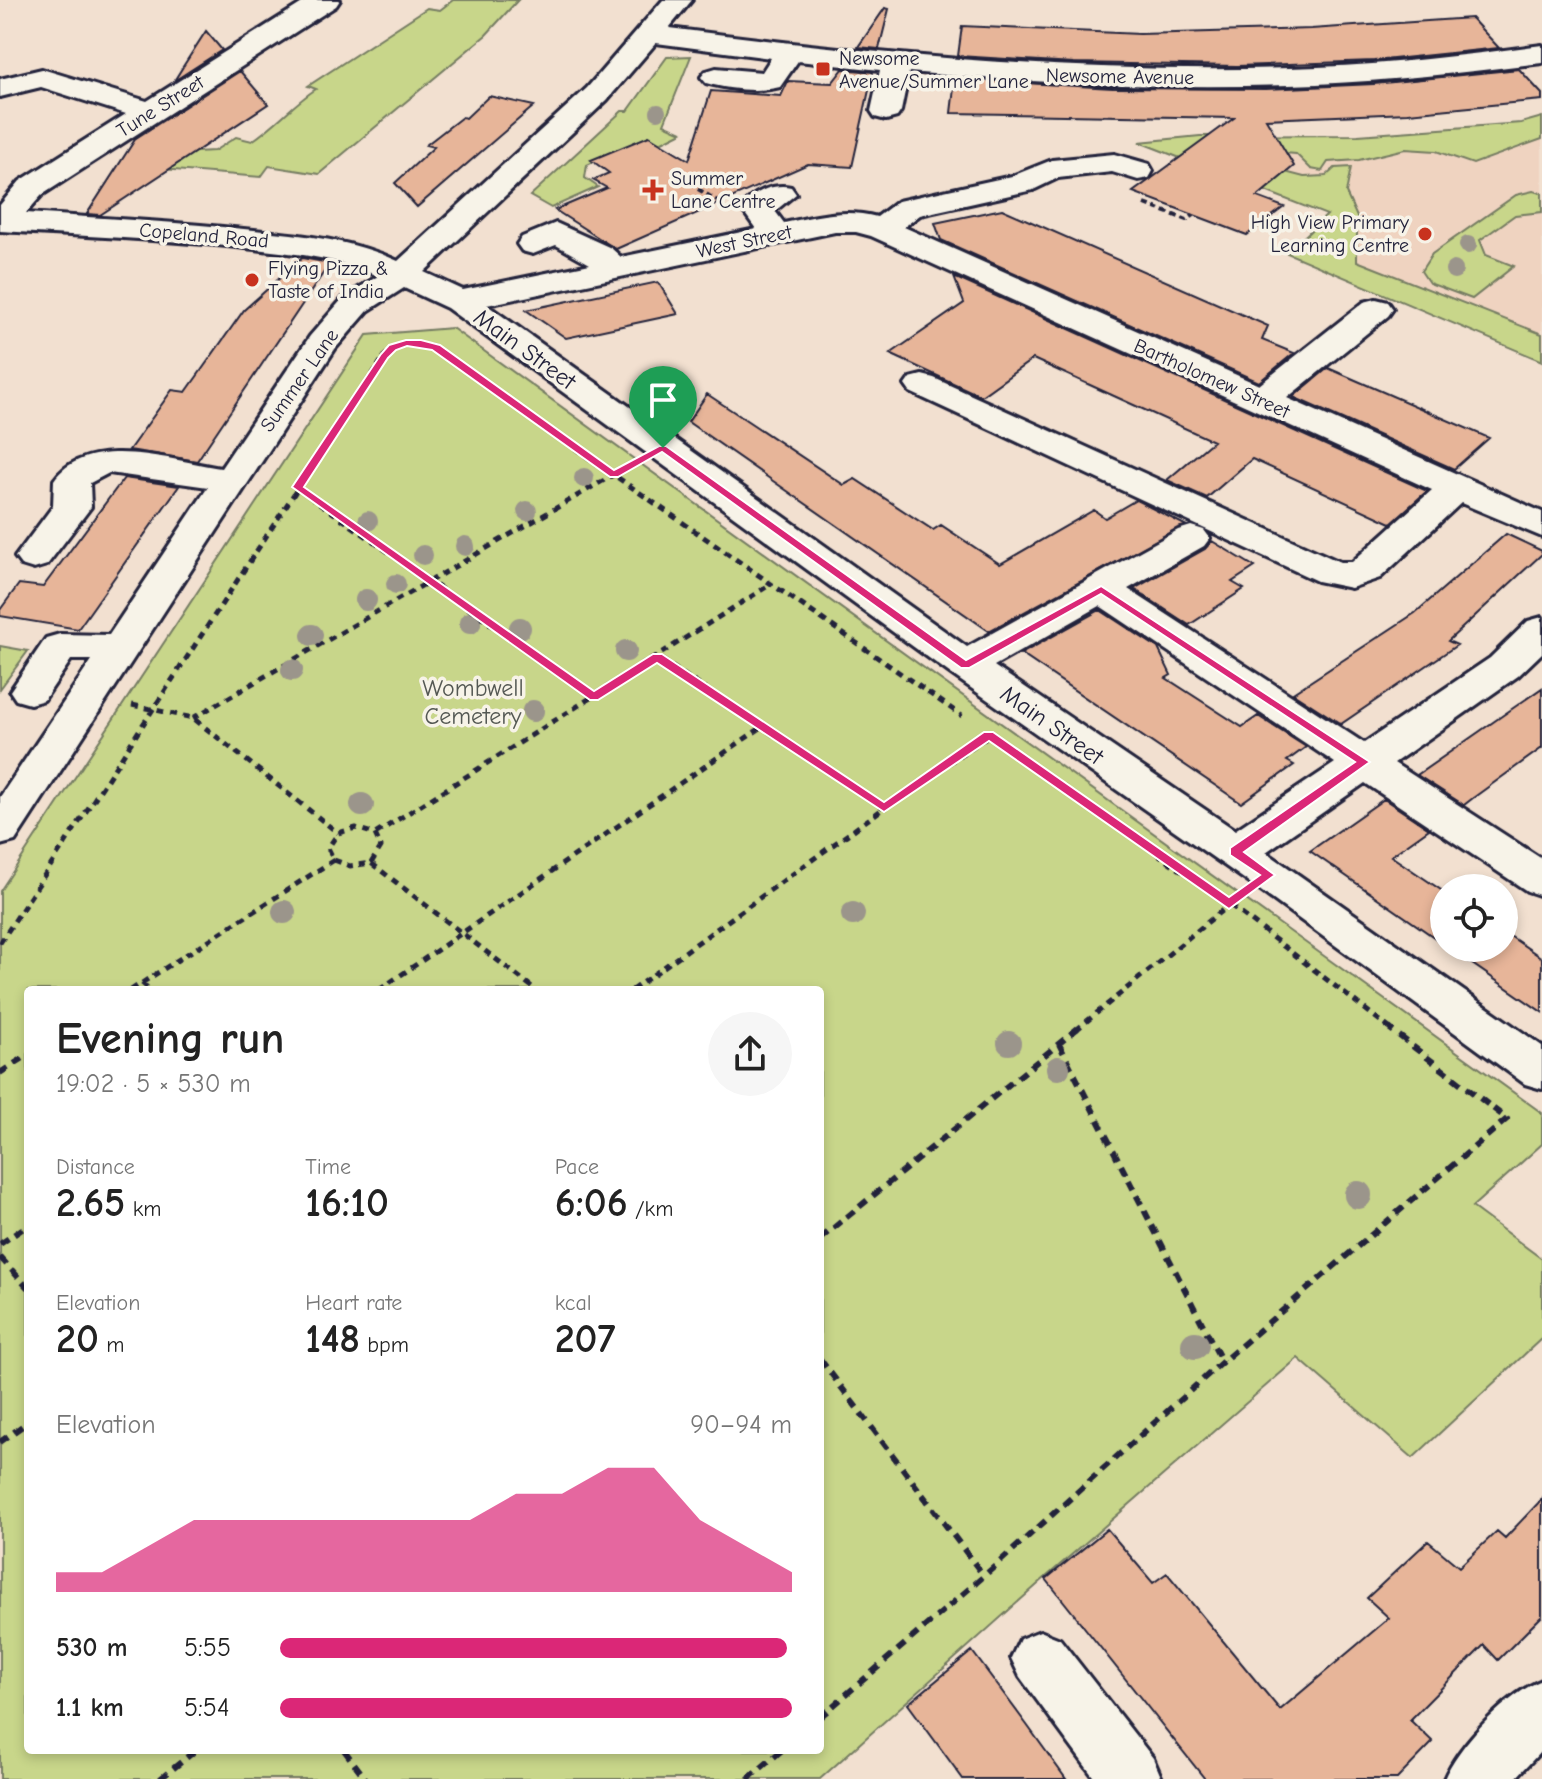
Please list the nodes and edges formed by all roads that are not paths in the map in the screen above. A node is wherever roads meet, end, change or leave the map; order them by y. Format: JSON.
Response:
{"nodes":[{"id":1,"x":678,"y":0,"type":"edge"},
{"id":2,"x":316,"y":1,"type":"edge"},
{"id":3,"x":652,"y":34,"type":"junction"},
{"id":4,"x":789,"y":53,"type":"junction"},
{"id":5,"x":1542,"y":54,"type":"edge"},
{"id":6,"x":896,"y":64,"type":"junction"},
{"id":7,"x":716,"y":77,"type":"dead end"},
{"id":8,"x":0,"y":88,"type":"edge"},
{"id":9,"x":886,"y":111,"type":"dead end"},
{"id":10,"x":150,"y":112,"type":"junction"},
{"id":11,"x":1138,"y":171,"type":"dead end"},
{"id":12,"x":780,"y":194,"type":"dead end"},
{"id":13,"x":1,"y":221,"type":"edge"},
{"id":14,"x":882,"y":229,"type":"junction"},
{"id":15,"x":776,"y":234,"type":"junction"},
{"id":16,"x":533,"y":244,"type":"dead end"},
{"id":17,"x":614,"y":269,"type":"junction"},
{"id":18,"x":403,"y":274,"type":"junction"},
{"id":19,"x":459,"y":301,"type":"junction"},
{"id":20,"x":1376,"y":309,"type":"dead end"},
{"id":21,"x":922,"y":385,"type":"dead end"},
{"id":22,"x":1261,"y":401,"type":"junction"},
{"id":23,"x":232,"y":480,"type":"junction"},
{"id":24,"x":1456,"y":488,"type":"junction"},
{"id":25,"x":1542,"y":526,"type":"edge"},
{"id":26,"x":1191,"y":538,"type":"dead end"},
{"id":27,"x":34,"y":557,"type":"dead end"},
{"id":28,"x":1101,"y":589,"type":"junction"},
{"id":29,"x":1542,"y":630,"type":"edge"},
{"id":30,"x":120,"y":648,"type":"junction"},
{"id":31,"x":965,"y":665,"type":"junction"},
{"id":32,"x":30,"y":691,"type":"dead end"},
{"id":33,"x":1364,"y":762,"type":"junction"},
{"id":34,"x":0,"y":830,"type":"edge"},
{"id":35,"x":1235,"y":852,"type":"junction"},
{"id":36,"x":1536,"y":868,"type":"edge"},
{"id":37,"x":1542,"y":1071,"type":"edge"},
{"id":38,"x":1040,"y":1658,"type":"dead end"},
{"id":39,"x":1542,"y":1708,"type":"edge"},
{"id":40,"x":1132,"y":1779,"type":"edge"},
{"id":41,"x":1474,"y":1779,"type":"edge"}],
"edges":[{"from":1,"to":3,"type":"street","name":"Summer Lane"},
{"from":2,"to":10,"type":"street","name":"Tune Street"},
{"from":3,"to":4,"type":"street","name":"Newsome Avenue"},
{"from":3,"to":18,"type":"street","name":"Summer Lane"},
{"from":4,"to":6,"type":"street","name":"Newsome Avenue"},
{"from":4,"to":7,"type":"street"},
{"from":5,"to":6,"type":"street","name":"Newsome Avenue"},
{"from":6,"to":9,"type":"street"},
{"from":8,"to":10,"type":"street"},
{"from":10,"to":13,"type":"street","name":"Tune Street"},
{"from":11,"to":14,"type":"street"},
{"from":12,"to":15,"type":"street"},
{"from":13,"to":18,"type":"street","name":"Copeland Road"},
{"from":14,"to":15,"type":"street","name":"West Street"},
{"from":14,"to":22,"type":"street","name":"Bartholomew Street"},
{"from":15,"to":17,"type":"street","name":"West Street"},
{"from":16,"to":17,"type":"street"},
{"from":17,"to":19,"type":"street","name":"West Street"},
{"from":18,"to":19,"type":"street","name":"Main Street"},
{"from":18,"to":23,"type":"street","name":"Summer Lane"},
{"from":19,"to":31,"type":"street","name":"Main Street"},
{"from":20,"to":22,"type":"street"},
{"from":21,"to":24,"type":"street"},
{"from":22,"to":24,"type":"street","name":"Bartholomew Street"},
{"from":23,"to":27,"type":"street"},
{"from":23,"to":30,"type":"street","name":"Summer Lane"},
{"from":24,"to":25,"type":"street","name":"Bartholomew Street"},
{"from":26,"to":28,"type":"street"},
{"from":28,"to":31,"type":"street"},
{"from":28,"to":33,"type":"street"},
{"from":29,"to":33,"type":"street"},
{"from":30,"to":32,"type":"street"},
{"from":30,"to":34,"type":"street","name":"Summer Lane"},
{"from":31,"to":35,"type":"street","name":"Main Street"},
{"from":33,"to":35,"type":"street"},
{"from":33,"to":36,"type":"street"},
{"from":35,"to":37,"type":"street","name":"Main Street"},
{"from":38,"to":40,"type":"street"},
{"from":39,"to":41,"type":"street"}]}
